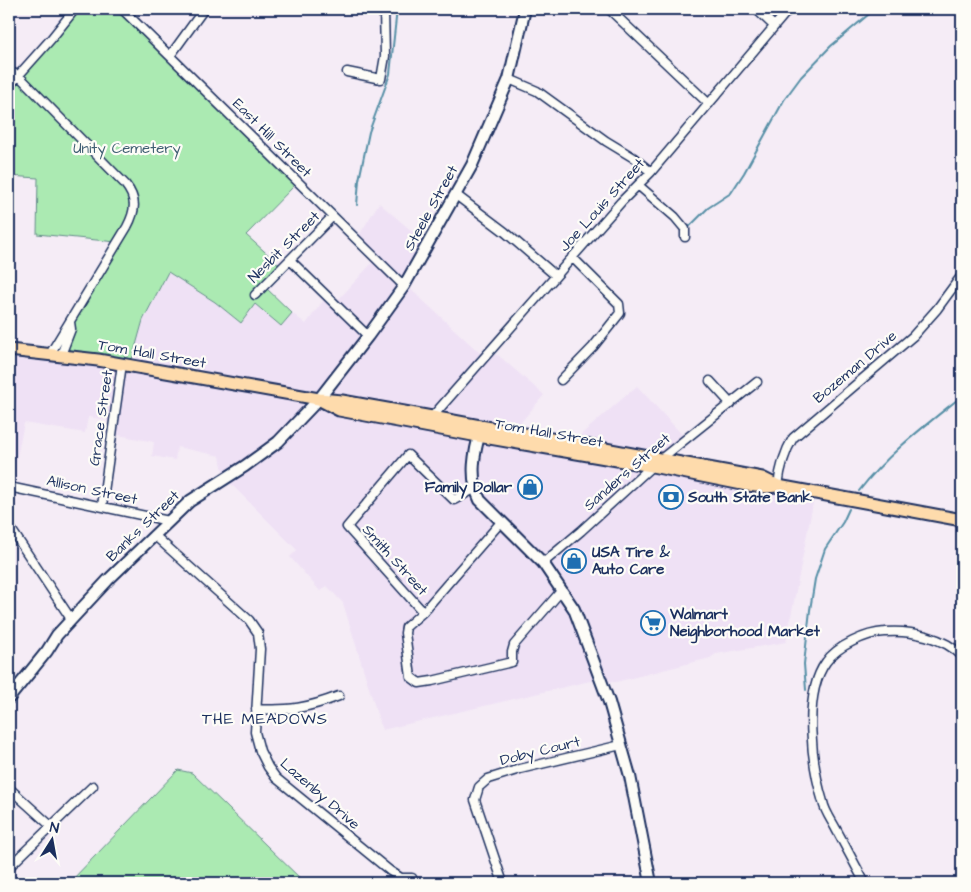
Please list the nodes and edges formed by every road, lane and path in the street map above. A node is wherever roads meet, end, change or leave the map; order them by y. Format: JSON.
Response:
{"nodes":[{"id":1,"x":75,"y":9,"type":"edge"},
{"id":2,"x":122,"y":9,"type":"edge"},
{"id":3,"x":204,"y":9,"type":"edge"},
{"id":4,"x":384,"y":9,"type":"edge"},
{"id":5,"x":525,"y":9,"type":"edge"},
{"id":6,"x":609,"y":9,"type":"edge"},
{"id":7,"x":756,"y":9,"type":"edge"},
{"id":8,"x":789,"y":9,"type":"edge"},
{"id":9,"x":774,"y":26,"type":"junction"},
{"id":10,"x":170,"y":56,"type":"junction"},
{"id":11,"x":9,"y":70,"type":"edge"},
{"id":12,"x":347,"y":72,"type":"dead end"},
{"id":13,"x":19,"y":76,"type":"junction"},
{"id":14,"x":509,"y":79,"type":"junction"},
{"id":15,"x":9,"y":86,"type":"edge"},
{"id":16,"x":709,"y":104,"type":"junction"},
{"id":17,"x":650,"y":172,"type":"junction"},
{"id":18,"x":638,"y":185,"type":"junction"},
{"id":19,"x":456,"y":195,"type":"junction"},
{"id":20,"x":332,"y":217,"type":"junction"},
{"id":21,"x":685,"y":237,"type":"dead end"},
{"id":22,"x":572,"y":257,"type":"junction"},
{"id":23,"x":290,"y":260,"type":"junction"},
{"id":24,"x":962,"y":275,"type":"edge"},
{"id":25,"x":556,"y":276,"type":"junction"},
{"id":26,"x":404,"y":286,"type":"junction"},
{"id":27,"x":256,"y":295,"type":"dead end"},
{"id":28,"x":368,"y":336,"type":"junction"},
{"id":29,"x":9,"y":350,"type":"edge"},
{"id":30,"x":55,"y":355,"type":"junction"},
{"id":31,"x":122,"y":364,"type":"junction"},
{"id":32,"x":561,"y":380,"type":"dead end"},
{"id":33,"x":710,"y":381,"type":"dead end"},
{"id":34,"x":757,"y":382,"type":"dead end"},
{"id":35,"x":319,"y":399,"type":"junction"},
{"id":36,"x":731,"y":404,"type":"junction"},
{"id":37,"x":432,"y":417,"type":"junction"},
{"id":38,"x":480,"y":432,"type":"junction"},
{"id":39,"x":656,"y":463,"type":"junction"},
{"id":40,"x":778,"y":486,"type":"junction"},
{"id":41,"x":9,"y":488,"type":"edge"},
{"id":42,"x":474,"y":489,"type":"junction"},
{"id":43,"x":102,"y":506,"type":"junction"},
{"id":44,"x":962,"y":520,"type":"edge"},
{"id":45,"x":169,"y":521,"type":"junction"},
{"id":46,"x":502,"y":522,"type":"junction"},
{"id":47,"x":9,"y":526,"type":"edge"},
{"id":48,"x":154,"y":535,"type":"junction"},
{"id":49,"x":543,"y":563,"type":"junction"},
{"id":50,"x":562,"y":590,"type":"junction"},
{"id":51,"x":423,"y":612,"type":"junction"},
{"id":52,"x":72,"y":619,"type":"junction"},
{"id":53,"x":962,"y":656,"type":"edge"},
{"id":54,"x":339,"y":696,"type":"dead end"},
{"id":55,"x":9,"y":698,"type":"edge"},
{"id":56,"x":256,"y":709,"type":"junction"},
{"id":57,"x":621,"y":745,"type":"junction"},
{"id":58,"x":94,"y":786,"type":"dead end"},
{"id":59,"x":9,"y":788,"type":"edge"},
{"id":60,"x":51,"y":826,"type":"junction"},
{"id":61,"x":9,"y":867,"type":"edge"},
{"id":62,"x":412,"y":878,"type":"dead end"},
{"id":63,"x":503,"y":883,"type":"edge"},
{"id":64,"x":651,"y":883,"type":"edge"},
{"id":65,"x":865,"y":883,"type":"edge"}],
"edges":[{"from":1,"to":13,"type":"street"},
{"from":2,"to":10,"type":"street","name":"East Hill Street"},
{"from":3,"to":10,"type":"street"},
{"from":4,"to":12,"type":"street"},
{"from":5,"to":14,"type":"street","name":"Steele Street"},
{"from":6,"to":16,"type":"street"},
{"from":7,"to":9,"type":"street"},
{"from":8,"to":9,"type":"street","name":"Joe Louis Street"},
{"from":9,"to":16,"type":"street","name":"Joe Louis Street"},
{"from":10,"to":20,"type":"street","name":"East Hill Street"},
{"from":11,"to":13,"type":"street"},
{"from":13,"to":15,"type":"street"},
{"from":13,"to":30,"type":"street"},
{"from":14,"to":17,"type":"street"},
{"from":14,"to":19,"type":"street","name":"Steele Street"},
{"from":16,"to":17,"type":"street","name":"Joe Louis Street"},
{"from":17,"to":18,"type":"street","name":"Joe Louis Street"},
{"from":18,"to":21,"type":"street"},
{"from":18,"to":22,"type":"street","name":"Joe Louis Street"},
{"from":19,"to":25,"type":"street"},
{"from":19,"to":26,"type":"street","name":"Steele Street"},
{"from":20,"to":23,"type":"street","name":"Nesbit Street"},
{"from":20,"to":26,"type":"street","name":"East Hill Street"},
{"from":22,"to":25,"type":"street","name":"Joe Louis Street"},
{"from":22,"to":32,"type":"street"},
{"from":23,"to":27,"type":"street","name":"Nesbit Street"},
{"from":23,"to":28,"type":"street"},
{"from":24,"to":40,"type":"street","name":"Bozeman Drive"},
{"from":25,"to":37,"type":"street","name":"Joe Louis Street"},
{"from":26,"to":28,"type":"street","name":"Steele Street"},
{"from":28,"to":35,"type":"street","name":"Steele Street"},
{"from":29,"to":30,"type":"main road","name":"Tom Hall Street"},
{"from":30,"to":31,"type":"main road","name":"Tom Hall Street"},
{"from":31,"to":35,"type":"main road","name":"Tom Hall Street"},
{"from":31,"to":43,"type":"street","name":"Grace Street"},
{"from":33,"to":36,"type":"street"},
{"from":34,"to":36,"type":"street","name":"Sanders Street"},
{"from":35,"to":37,"type":"main road","name":"Tom Hall Street"},
{"from":35,"to":38,"type":"main road","name":"Tom Hall Street"},
{"from":35,"to":45,"type":"street","name":"Banks Street"},
{"from":36,"to":39,"type":"street","name":"Sanders Street"},
{"from":37,"to":38,"type":"main road","name":"Tom Hall Street"},
{"from":38,"to":39,"type":"main road","name":"Tom Hall Street"},
{"from":38,"to":42,"type":"street"},
{"from":39,"to":40,"type":"main road","name":"Tom Hall Street"},
{"from":39,"to":49,"type":"street","name":"Sanders Street"},
{"from":40,"to":44,"type":"main road","name":"Tom Hall Street"},
{"from":41,"to":43,"type":"street","name":"Allison Street"},
{"from":42,"to":46,"type":"street"},
{"from":42,"to":51,"type":"street","name":"Smith Street"},
{"from":43,"to":45,"type":"street","name":"Allison Street"},
{"from":45,"to":48,"type":"street","name":"Banks Street"},
{"from":46,"to":49,"type":"street"},
{"from":46,"to":51,"type":"street"},
{"from":47,"to":52,"type":"street"},
{"from":48,"to":52,"type":"street","name":"Banks Street"},
{"from":48,"to":56,"type":"street","name":"Lazenby Drive"},
{"from":49,"to":50,"type":"street"},
{"from":50,"to":51,"type":"street"},
{"from":50,"to":57,"type":"street"},
{"from":52,"to":55,"type":"street","name":"Banks Street"},
{"from":53,"to":65,"type":"street"},
{"from":54,"to":56,"type":"street"},
{"from":56,"to":62,"type":"street","name":"Lazenby Drive"},
{"from":57,"to":63,"type":"street","name":"Doby Court"},
{"from":57,"to":64,"type":"street"},
{"from":58,"to":60,"type":"street"},
{"from":59,"to":60,"type":"street"},
{"from":60,"to":61,"type":"street"}]}
